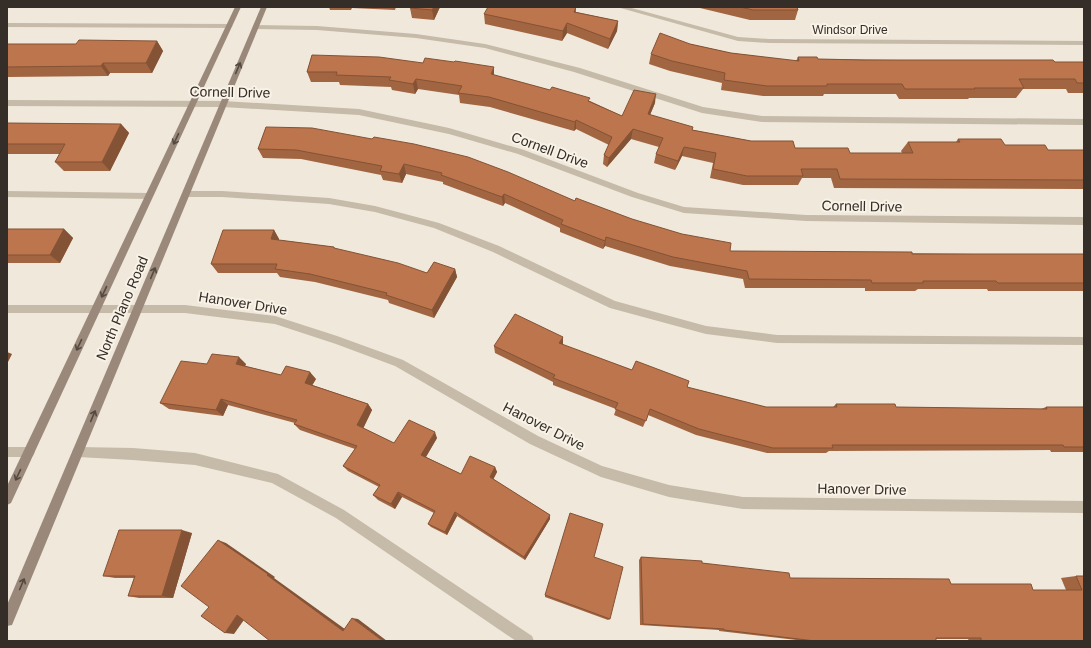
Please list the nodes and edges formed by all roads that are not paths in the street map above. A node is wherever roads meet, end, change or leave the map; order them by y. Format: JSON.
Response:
{"nodes":[{"id":1,"x":238,"y":7,"type":"edge"},
{"id":2,"x":264,"y":7,"type":"edge"},
{"id":3,"x":620,"y":7,"type":"edge"},
{"id":4,"x":656,"y":7,"type":"edge"},
{"id":5,"x":652,"y":15,"type":"junction"},
{"id":6,"x":7,"y":25,"type":"edge"},
{"id":7,"x":229,"y":26,"type":"junction"},
{"id":8,"x":256,"y":27,"type":"junction"},
{"id":9,"x":1084,"y":43,"type":"edge"},
{"id":10,"x":7,"y":103,"type":"edge"},
{"id":11,"x":192,"y":104,"type":"junction"},
{"id":12,"x":223,"y":104,"type":"junction"},
{"id":13,"x":1084,"y":122,"type":"edge"},
{"id":14,"x":7,"y":194,"type":"edge"},
{"id":15,"x":186,"y":194,"type":"junction"},
{"id":16,"x":149,"y":196,"type":"junction"},
{"id":17,"x":1084,"y":221,"type":"edge"},
{"id":18,"x":138,"y":308,"type":"junction"},
{"id":19,"x":7,"y":309,"type":"edge"},
{"id":20,"x":96,"y":310,"type":"junction"},
{"id":21,"x":1084,"y":341,"type":"edge"},
{"id":22,"x":7,"y":452,"type":"edge"},
{"id":23,"x":29,"y":452,"type":"junction"},
{"id":24,"x":78,"y":452,"type":"junction"},
{"id":25,"x":7,"y":498,"type":"edge"},
{"id":26,"x":1084,"y":507,"type":"edge"},
{"id":27,"x":7,"y":620,"type":"edge"},
{"id":28,"x":527,"y":641,"type":"edge"}],
"edges":[{"from":1,"to":7,"type":"main road","name":"North Plano Road"},
{"from":2,"to":8,"type":"main road","name":"North Plano Road"},
{"from":3,"to":5,"type":"street","name":"Windsor Drive"},
{"from":4,"to":5,"type":"street"},
{"from":5,"to":9,"type":"street","name":"Windsor Drive"},
{"from":6,"to":7,"type":"street"},
{"from":7,"to":11,"type":"main road","name":"North Plano Road"},
{"from":12,"to":8,"type":"main road","name":"North Plano Road","one_way":true},
{"from":8,"to":13,"type":"street"},
{"from":10,"to":11,"type":"street","name":"Cornell Drive"},
{"from":11,"to":12,"type":"street","name":"Cornell Drive"},
{"from":11,"to":16,"type":"main road","name":"North Plano Road","one_way":true},
{"from":12,"to":15,"type":"main road","name":"North Plano Road"},
{"from":12,"to":17,"type":"street","name":"Cornell Drive"},
{"from":14,"to":16,"type":"street"},
{"from":18,"to":15,"type":"main road","name":"North Plano Road","one_way":true},
{"from":15,"to":21,"type":"street"},
{"from":16,"to":20,"type":"main road","name":"North Plano Road","one_way":true},
{"from":18,"to":20,"type":"street","name":"Hanover Drive"},
{"from":24,"to":18,"type":"main road","name":"North Plano Road","one_way":true},
{"from":18,"to":26,"type":"street","name":"Hanover Drive"},
{"from":19,"to":20,"type":"street","name":"Hanover Drive"},
{"from":20,"to":23,"type":"main road","name":"North Plano Road","one_way":true},
{"from":22,"to":23,"type":"street"},
{"from":23,"to":25,"type":"main road","name":"North Plano Road","one_way":true},
{"from":27,"to":24,"type":"main road","name":"North Plano Road","one_way":true},
{"from":24,"to":28,"type":"street"}]}
